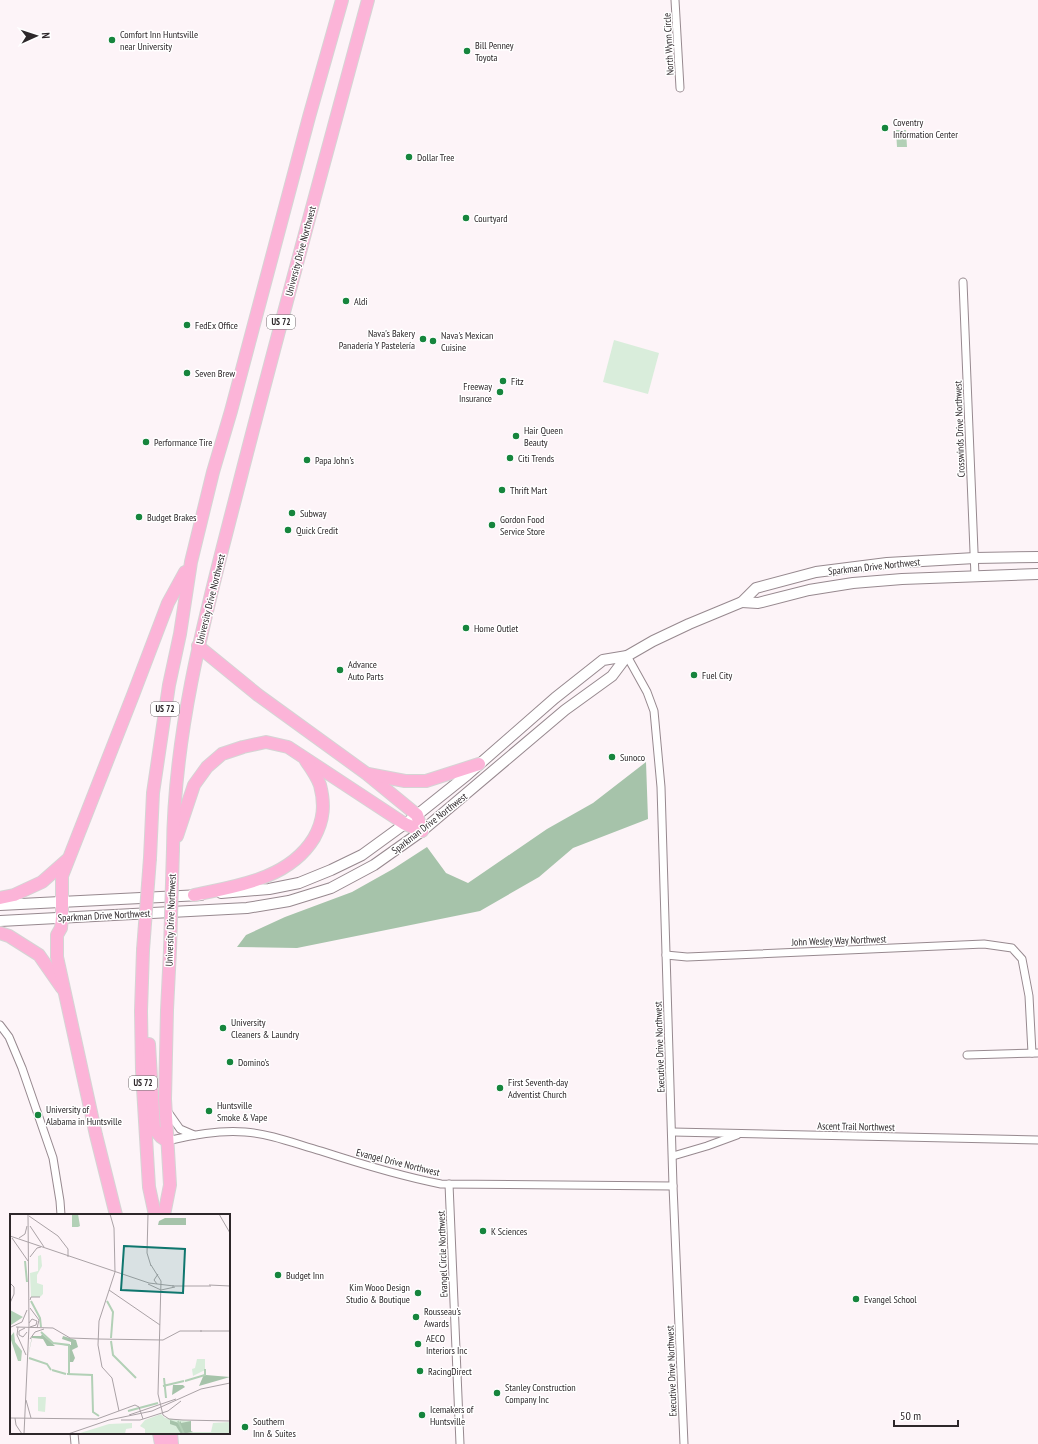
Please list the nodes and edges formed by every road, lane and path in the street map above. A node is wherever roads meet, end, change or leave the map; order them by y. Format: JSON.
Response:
{"nodes":[{"id":1,"x":342,"y":0,"type":"edge"},
{"id":2,"x":368,"y":0,"type":"edge"},
{"id":3,"x":675,"y":0,"type":"edge"},
{"id":4,"x":680,"y":88,"type":"dead end"},
{"id":5,"x":963,"y":282,"type":"dead end"},
{"id":6,"x":1038,"y":557,"type":"edge"},
{"id":7,"x":975,"y":558,"type":"junction"},
{"id":8,"x":191,"y":562,"type":"junction"},
{"id":9,"x":1038,"y":574,"type":"edge"},
{"id":10,"x":975,"y":576,"type":"junction"},
{"id":11,"x":742,"y":602,"type":"junction"},
{"id":12,"x":198,"y":646,"type":"junction"},
{"id":13,"x":627,"y":656,"type":"junction"},
{"id":14,"x":306,"y":760,"type":"junction"},
{"id":15,"x":479,"y":764,"type":"junction"},
{"id":16,"x":367,"y":774,"type":"junction"},
{"id":17,"x":417,"y":815,"type":"junction"},
{"id":18,"x":405,"y":824,"type":"junction"},
{"id":19,"x":422,"y":831,"type":"junction"},
{"id":20,"x":173,"y":849,"type":"junction"},
{"id":21,"x":69,"y":858,"type":"junction"},
{"id":22,"x":194,"y":895,"type":"junction"},
{"id":23,"x":0,"y":898,"type":"edge"},
{"id":24,"x":62,"y":900,"type":"junction"},
{"id":25,"x":0,"y":905,"type":"edge"},
{"id":26,"x":62,"y":917,"type":"junction"},
{"id":27,"x":0,"y":921,"type":"edge"},
{"id":28,"x":0,"y":933,"type":"edge"},
{"id":29,"x":666,"y":956,"type":"junction"},
{"id":30,"x":65,"y":992,"type":"junction"},
{"id":31,"x":141,"y":1024,"type":"junction"},
{"id":32,"x":0,"y":1025,"type":"edge"},
{"id":33,"x":1035,"y":1053,"type":"edge"},
{"id":34,"x":967,"y":1055,"type":"dead end"},
{"id":35,"x":165,"y":1106,"type":"junction"},
{"id":36,"x":673,"y":1132,"type":"junction"},
{"id":37,"x":741,"y":1133,"type":"junction"},
{"id":38,"x":194,"y":1135,"type":"junction"},
{"id":39,"x":1038,"y":1140,"type":"edge"},
{"id":40,"x":167,"y":1141,"type":"junction"},
{"id":41,"x":673,"y":1156,"type":"junction"},
{"id":42,"x":449,"y":1184,"type":"junction"},
{"id":43,"x":673,"y":1186,"type":"junction"},
{"id":44,"x":61,"y":1214,"type":"edge"},
{"id":45,"x":116,"y":1214,"type":"edge"},
{"id":46,"x":155,"y":1214,"type":"edge"},
{"id":47,"x":164,"y":1214,"type":"edge"},
{"id":48,"x":74,"y":1434,"type":"edge"},
{"id":49,"x":159,"y":1434,"type":"edge"},
{"id":50,"x":171,"y":1434,"type":"edge"},
{"id":51,"x":75,"y":1444,"type":"edge"},
{"id":52,"x":161,"y":1444,"type":"edge"},
{"id":53,"x":172,"y":1444,"type":"edge"},
{"id":54,"x":460,"y":1444,"type":"edge"},
{"id":55,"x":684,"y":1444,"type":"edge"}],
"edges":[{"from":1,"to":8,"type":"highway","name":"University Drive Northwest","number":"US 72"},
{"from":2,"to":12,"type":"highway","name":"University Drive Northwest","number":"US 72"},
{"from":3,"to":4,"type":"street","name":"North Wynn Circle"},
{"from":5,"to":7,"type":"street","name":"Crosswinds Drive Northwest"},
{"from":6,"to":7,"type":"main road","name":"Sparkman Drive Northwest"},
{"from":7,"to":10,"type":"street","name":"Crosswinds Drive Northwest"},
{"from":7,"to":11,"type":"main road","name":"Sparkman Drive Northwest"},
{"from":8,"to":21,"type":"highway"},
{"from":8,"to":31,"type":"highway","name":"University Drive Northwest","number":"US 72","bridge":true},
{"from":9,"to":10,"type":"main road","name":"Sparkman Drive Northwest"},
{"from":10,"to":11,"type":"main road","name":"Sparkman Drive Northwest"},
{"from":11,"to":13,"type":"main road","name":"Sparkman Drive Northwest"},
{"from":12,"to":16,"type":"highway"},
{"from":12,"to":20,"type":"highway","name":"University Drive Northwest","number":"US 72"},
{"from":13,"to":15,"type":"main road","name":"Sparkman Drive Northwest"},
{"from":13,"to":19,"type":"main road","name":"Sparkman Drive Northwest"},
{"from":13,"to":29,"type":"street","name":"Executive Drive Northwest"},
{"from":14,"to":18,"type":"highway"},
{"from":14,"to":20,"type":"highway"},
{"from":14,"to":22,"type":"highway"},
{"from":15,"to":16,"type":"highway"},
{"from":15,"to":17,"type":"main road","name":"Sparkman Drive Northwest"},
{"from":16,"to":17,"type":"highway"},
{"from":17,"to":18,"type":"main road","name":"Sparkman Drive Northwest"},
{"from":17,"to":19,"type":"highway"},
{"from":18,"to":19,"type":"highway"},
{"from":18,"to":22,"type":"main road","name":"Sparkman Drive Northwest"},
{"from":19,"to":26,"type":"main road","name":"Sparkman Drive Northwest"},
{"from":20,"to":35,"type":"highway","name":"University Drive Northwest","number":"US 72","bridge":true},
{"from":21,"to":23,"type":"highway"},
{"from":21,"to":24,"type":"highway"},
{"from":22,"to":24,"type":"main road","name":"Sparkman Drive Northwest"},
{"from":24,"to":25,"type":"main road","name":"Sparkman Drive Northwest"},
{"from":24,"to":26,"type":"highway"},
{"from":26,"to":27,"type":"main road","name":"Sparkman Drive Northwest"},
{"from":26,"to":30,"type":"highway"},
{"from":28,"to":30,"type":"highway"},
{"from":29,"to":33,"type":"street","name":"John Wesley Way Northwest"},
{"from":29,"to":36,"type":"street","name":"Executive Drive Northwest"},
{"from":30,"to":45,"type":"highway"},
{"from":31,"to":40,"type":"highway","number":"US 72"},
{"from":31,"to":46,"type":"highway","name":"University Drive Northwest","number":"US 72"},
{"from":32,"to":44,"type":"street"},
{"from":33,"to":34,"type":"street"},
{"from":35,"to":38,"type":"street"},
{"from":35,"to":40,"type":"highway","name":"University Drive Northwest","number":"US 72"},
{"from":36,"to":37,"type":"street","name":"Ascent Trail Northwest"},
{"from":36,"to":41,"type":"street","name":"Executive Drive Northwest"},
{"from":37,"to":39,"type":"street","name":"Ascent Trail Northwest"},
{"from":37,"to":41,"type":"street"},
{"from":38,"to":40,"type":"street","name":"Evangel Drive Northwest"},
{"from":38,"to":42,"type":"street","name":"Evangel Drive Northwest"},
{"from":40,"to":47,"type":"highway","name":"University Drive Northwest","number":"US 72"},
{"from":41,"to":43,"type":"street","name":"Executive Drive Northwest"},
{"from":42,"to":43,"type":"street","name":"Evangel Drive Northwest"},
{"from":42,"to":54,"type":"street","name":"Evangel Circle Northwest"},
{"from":43,"to":55,"type":"street","name":"Executive Drive Northwest"},
{"from":48,"to":51,"type":"street"},
{"from":49,"to":52,"type":"highway"},
{"from":50,"to":53,"type":"highway"}]}
